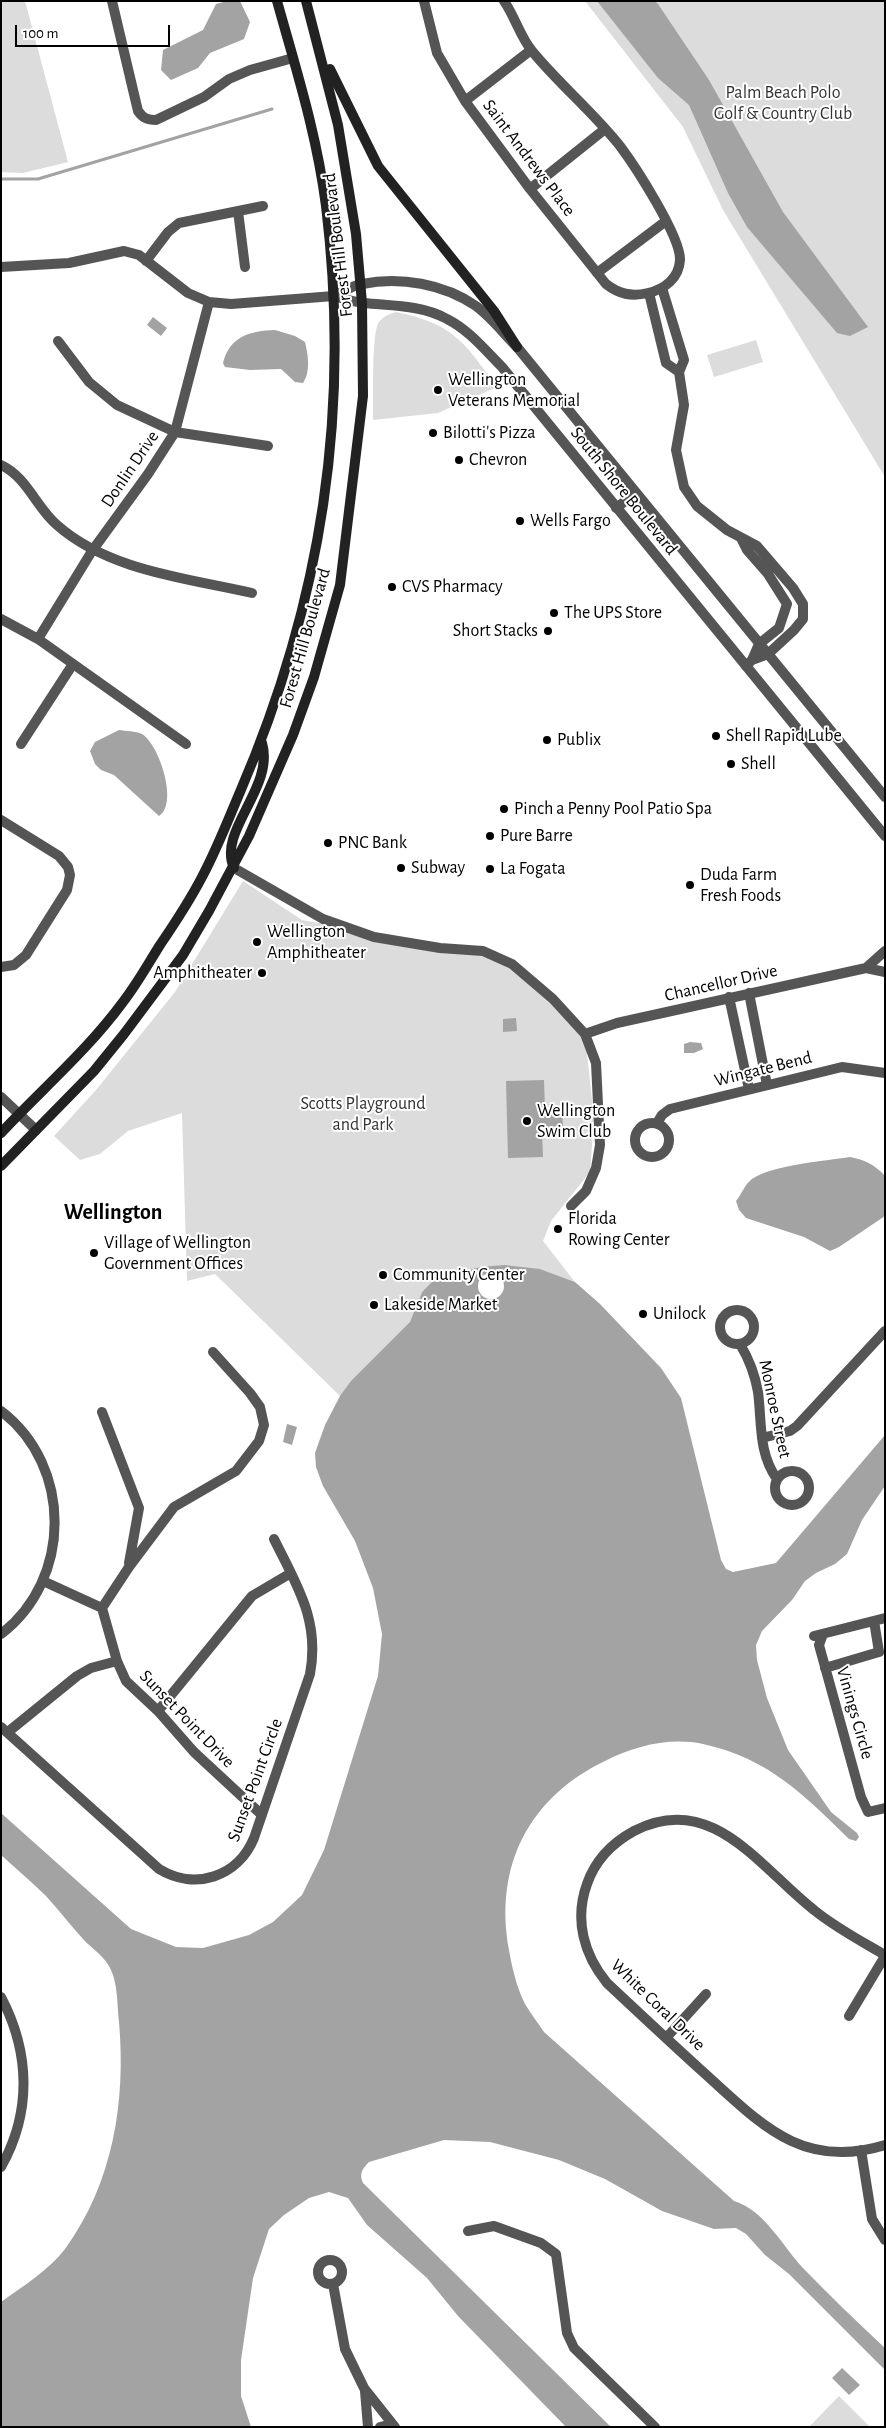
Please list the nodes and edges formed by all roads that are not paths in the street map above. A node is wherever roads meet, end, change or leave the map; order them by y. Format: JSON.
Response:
{"nodes":[{"id":1,"x":112,"y":1,"type":"edge"},
{"id":2,"x":277,"y":1,"type":"edge"},
{"id":3,"x":306,"y":1,"type":"edge"},
{"id":4,"x":424,"y":1,"type":"edge"},
{"id":5,"x":504,"y":1,"type":"edge"},
{"id":6,"x":318,"y":42,"type":"junction"},
{"id":7,"x":531,"y":50,"type":"junction"},
{"id":8,"x":293,"y":58,"type":"junction"},
{"id":9,"x":465,"y":101,"type":"junction"},
{"id":10,"x":605,"y":129,"type":"junction"},
{"id":11,"x":530,"y":189,"type":"junction"},
{"id":12,"x":263,"y":206,"type":"dead end"},
{"id":13,"x":238,"y":211,"type":"junction"},
{"id":14,"x":666,"y":221,"type":"junction"},
{"id":15,"x":146,"y":260,"type":"junction"},
{"id":16,"x":1,"y":267,"type":"edge"},
{"id":17,"x":245,"y":267,"type":"dead end"},
{"id":18,"x":597,"y":273,"type":"junction"},
{"id":19,"x":361,"y":284,"type":"junction"},
{"id":20,"x":662,"y":288,"type":"junction"},
{"id":21,"x":649,"y":293,"type":"junction"},
{"id":22,"x":334,"y":296,"type":"junction"},
{"id":23,"x":209,"y":302,"type":"junction"},
{"id":24,"x":362,"y":303,"type":"junction"},
{"id":25,"x":58,"y":340,"type":"dead end"},
{"id":26,"x":517,"y":347,"type":"junction"},
{"id":27,"x":679,"y":372,"type":"junction"},
{"id":28,"x":175,"y":432,"type":"junction"},
{"id":29,"x":268,"y":446,"type":"dead end"},
{"id":30,"x":1,"y":465,"type":"edge"},
{"id":31,"x":636,"y":492,"type":"junction"},
{"id":32,"x":616,"y":508,"type":"junction"},
{"id":33,"x":740,"y":537,"type":"junction"},
{"id":34,"x":92,"y":551,"type":"junction"},
{"id":35,"x":252,"y":593,"type":"dead end"},
{"id":36,"x":1,"y":618,"type":"edge"},
{"id":37,"x":38,"y":639,"type":"junction"},
{"id":38,"x":759,"y":644,"type":"junction"},
{"id":39,"x":768,"y":654,"type":"junction"},
{"id":40,"x":749,"y":663,"type":"junction"},
{"id":41,"x":73,"y":664,"type":"junction"},
{"id":42,"x":261,"y":742,"type":"junction"},
{"id":43,"x":22,"y":744,"type":"dead end"},
{"id":44,"x":186,"y":744,"type":"dead end"},
{"id":45,"x":885,"y":798,"type":"edge"},
{"id":46,"x":1,"y":820,"type":"edge"},
{"id":47,"x":885,"y":836,"type":"edge"},
{"id":48,"x":234,"y":868,"type":"junction"},
{"id":49,"x":885,"y":951,"type":"edge"},
{"id":50,"x":1,"y":967,"type":"edge"},
{"id":51,"x":866,"y":968,"type":"junction"},
{"id":52,"x":885,"y":972,"type":"edge"},
{"id":53,"x":748,"y":993,"type":"junction"},
{"id":54,"x":729,"y":997,"type":"junction"},
{"id":55,"x":586,"y":1034,"type":"junction"},
{"id":56,"x":761,"y":1054,"type":"junction"},
{"id":57,"x":742,"y":1059,"type":"junction"},
{"id":58,"x":885,"y":1073,"type":"edge"},
{"id":59,"x":767,"y":1085,"type":"junction"},
{"id":60,"x":749,"y":1090,"type":"junction"},
{"id":61,"x":1,"y":1097,"type":"edge"},
{"id":62,"x":19,"y":1114,"type":"junction"},
{"id":63,"x":657,"y":1123,"type":"dead end"},
{"id":64,"x":36,"y":1130,"type":"junction"},
{"id":65,"x":1,"y":1133,"type":"edge"},
{"id":66,"x":1,"y":1166,"type":"edge"},
{"id":67,"x":572,"y":1206,"type":"dead end"},
{"id":68,"x":885,"y":1331,"type":"edge"},
{"id":69,"x":740,"y":1344,"type":"dead end"},
{"id":70,"x":213,"y":1352,"type":"dead end"},
{"id":71,"x":1,"y":1412,"type":"edge"},
{"id":72,"x":102,"y":1412,"type":"dead end"},
{"id":73,"x":762,"y":1438,"type":"junction"},
{"id":74,"x":778,"y":1479,"type":"dead end"},
{"id":75,"x":274,"y":1539,"type":"dead end"},
{"id":76,"x":128,"y":1567,"type":"junction"},
{"id":77,"x":291,"y":1573,"type":"junction"},
{"id":78,"x":43,"y":1581,"type":"junction"},
{"id":79,"x":102,"y":1608,"type":"junction"},
{"id":80,"x":885,"y":1618,"type":"edge"},
{"id":81,"x":874,"y":1621,"type":"junction"},
{"id":82,"x":1,"y":1634,"type":"edge"},
{"id":83,"x":118,"y":1661,"type":"junction"},
{"id":84,"x":826,"y":1668,"type":"junction"},
{"id":85,"x":158,"y":1712,"type":"junction"},
{"id":86,"x":4,"y":1730,"type":"edge"},
{"id":87,"x":885,"y":1808,"type":"edge"},
{"id":88,"x":262,"y":1815,"type":"junction"},
{"id":89,"x":885,"y":1955,"type":"edge"},
{"id":90,"x":706,"y":1994,"type":"dead end"},
{"id":91,"x":1,"y":1997,"type":"edge"},
{"id":92,"x":849,"y":2016,"type":"dead end"},
{"id":93,"x":666,"y":2038,"type":"junction"},
{"id":94,"x":885,"y":2145,"type":"edge"},
{"id":95,"x":861,"y":2150,"type":"junction"},
{"id":96,"x":1,"y":2167,"type":"edge"},
{"id":97,"x":468,"y":2231,"type":"dead end"},
{"id":98,"x":885,"y":2240,"type":"edge"},
{"id":99,"x":333,"y":2284,"type":"dead end"},
{"id":100,"x":364,"y":2388,"type":"junction"},
{"id":101,"x":393,"y":2426,"type":"edge"},
{"id":102,"x":368,"y":2427,"type":"edge"},
{"id":103,"x":380,"y":2427,"type":"edge"},
{"id":104,"x":655,"y":2427,"type":"edge"}],
"edges":[{"from":1,"to":8,"type":"street"},
{"from":2,"to":8,"type":"main road","name":"Forest Hill Boulevard"},
{"from":3,"to":6,"type":"main road","name":"Forest Hill Boulevard"},
{"from":4,"to":9,"type":"street","name":"Saint Andrews Place"},
{"from":5,"to":7,"type":"street","name":"Saint Andrews Place"},
{"from":6,"to":19,"type":"main road","name":"Forest Hill Boulevard"},
{"from":6,"to":26,"type":"main road"},
{"from":7,"to":9,"type":"street"},
{"from":7,"to":10,"type":"street","name":"Saint Andrews Place"},
{"from":8,"to":22,"type":"main road","name":"Forest Hill Boulevard"},
{"from":9,"to":11,"type":"street","name":"Saint Andrews Place"},
{"from":10,"to":11,"type":"street"},
{"from":10,"to":14,"type":"street","name":"Saint Andrews Place"},
{"from":11,"to":18,"type":"street","name":"Saint Andrews Place"},
{"from":12,"to":13,"type":"street"},
{"from":13,"to":15,"type":"street"},
{"from":13,"to":17,"type":"street"},
{"from":14,"to":18,"type":"street"},
{"from":14,"to":20,"type":"street","name":"Saint Andrews Place"},
{"from":15,"to":16,"type":"street"},
{"from":15,"to":23,"type":"street"},
{"from":18,"to":21,"type":"street","name":"Saint Andrews Place"},
{"from":19,"to":22,"type":"street","name":"South Shore Boulevard"},
{"from":19,"to":24,"type":"main road","name":"Forest Hill Boulevard"},
{"from":19,"to":26,"type":"street","name":"South Shore Boulevard"},
{"from":20,"to":21,"type":"street","name":"Saint Andrews Place"},
{"from":20,"to":27,"type":"street"},
{"from":21,"to":27,"type":"street"},
{"from":22,"to":23,"type":"street"},
{"from":22,"to":24,"type":"street","name":"South Shore Boulevard"},
{"from":22,"to":42,"type":"main road","name":"Forest Hill Boulevard"},
{"from":23,"to":28,"type":"street","name":"Donlin Drive"},
{"from":24,"to":32,"type":"street","name":"South Shore Boulevard"},
{"from":24,"to":48,"type":"main road","name":"Forest Hill Boulevard"},
{"from":25,"to":28,"type":"street"},
{"from":26,"to":31,"type":"street","name":"South Shore Boulevard"},
{"from":27,"to":33,"type":"street"},
{"from":28,"to":29,"type":"street"},
{"from":28,"to":34,"type":"street","name":"Donlin Drive"},
{"from":30,"to":34,"type":"street"},
{"from":31,"to":32,"type":"street"},
{"from":31,"to":38,"type":"street","name":"South Shore Boulevard"},
{"from":32,"to":40,"type":"street","name":"South Shore Boulevard"},
{"from":33,"to":38,"type":"street"},
{"from":33,"to":39,"type":"street"},
{"from":34,"to":35,"type":"street"},
{"from":34,"to":37,"type":"street","name":"Donlin Drive"},
{"from":36,"to":37,"type":"street"},
{"from":37,"to":41,"type":"street"},
{"from":38,"to":39,"type":"street","name":"South Shore Boulevard"},
{"from":38,"to":40,"type":"street"},
{"from":39,"to":40,"type":"street"},
{"from":39,"to":45,"type":"street","name":"South Shore Boulevard"},
{"from":40,"to":47,"type":"street","name":"South Shore Boulevard"},
{"from":41,"to":43,"type":"street"},
{"from":41,"to":44,"type":"street"},
{"from":42,"to":48,"type":"main road"},
{"from":42,"to":62,"type":"main road","name":"Forest Hill Boulevard"},
{"from":46,"to":50,"type":"street"},
{"from":48,"to":55,"type":"street"},
{"from":48,"to":64,"type":"main road","name":"Forest Hill Boulevard"},
{"from":49,"to":51,"type":"street","name":"Chancellor Drive"},
{"from":51,"to":52,"type":"street","name":"Chancellor Drive"},
{"from":51,"to":53,"type":"street","name":"Chancellor Drive"},
{"from":53,"to":54,"type":"street","name":"Chancellor Drive"},
{"from":53,"to":56,"type":"street"},
{"from":54,"to":55,"type":"street","name":"Chancellor Drive"},
{"from":54,"to":57,"type":"street"},
{"from":55,"to":67,"type":"street"},
{"from":56,"to":57,"type":"street"},
{"from":56,"to":59,"type":"street"},
{"from":57,"to":60,"type":"street"},
{"from":58,"to":59,"type":"street","name":"Wingate Bend"},
{"from":59,"to":60,"type":"street","name":"Wingate Bend"},
{"from":60,"to":63,"type":"street","name":"Wingate Bend"},
{"from":61,"to":62,"type":"street"},
{"from":62,"to":64,"type":"street"},
{"from":62,"to":65,"type":"main road","name":"Forest Hill Boulevard"},
{"from":64,"to":66,"type":"main road","name":"Forest Hill Boulevard"},
{"from":68,"to":73,"type":"street"},
{"from":69,"to":73,"type":"street","name":"Monroe Street"},
{"from":70,"to":76,"type":"street"},
{"from":71,"to":78,"type":"street"},
{"from":72,"to":76,"type":"street"},
{"from":73,"to":74,"type":"street","name":"Monroe Street"},
{"from":75,"to":77,"type":"street","name":"Sunset Point Circle"},
{"from":76,"to":79,"type":"street"},
{"from":77,"to":85,"type":"street"},
{"from":77,"to":88,"type":"street","name":"Sunset Point Circle"},
{"from":78,"to":79,"type":"street"},
{"from":78,"to":82,"type":"street"},
{"from":79,"to":83,"type":"street","name":"Sunset Point Drive"},
{"from":80,"to":81,"type":"street","name":"Vinings Circle"},
{"from":81,"to":84,"type":"street"},
{"from":81,"to":84,"type":"street","name":"Vinings Circle"},
{"from":83,"to":85,"type":"street","name":"Sunset Point Drive"},
{"from":83,"to":86,"type":"street"},
{"from":84,"to":87,"type":"street","name":"Vinings Circle"},
{"from":85,"to":88,"type":"street","name":"Sunset Point Drive"},
{"from":86,"to":88,"type":"street","name":"Sunset Point Circle"},
{"from":89,"to":92,"type":"street"},
{"from":89,"to":93,"type":"street","name":"White Coral Drive"},
{"from":90,"to":93,"type":"street"},
{"from":91,"to":96,"type":"street"},
{"from":93,"to":95,"type":"street","name":"White Coral Drive"},
{"from":94,"to":95,"type":"street","name":"White Coral Drive"},
{"from":95,"to":98,"type":"street"},
{"from":97,"to":104,"type":"street"},
{"from":99,"to":100,"type":"street"},
{"from":100,"to":101,"type":"street"},
{"from":100,"to":102,"type":"street"},
{"from":101,"to":103,"type":"street"}]}
